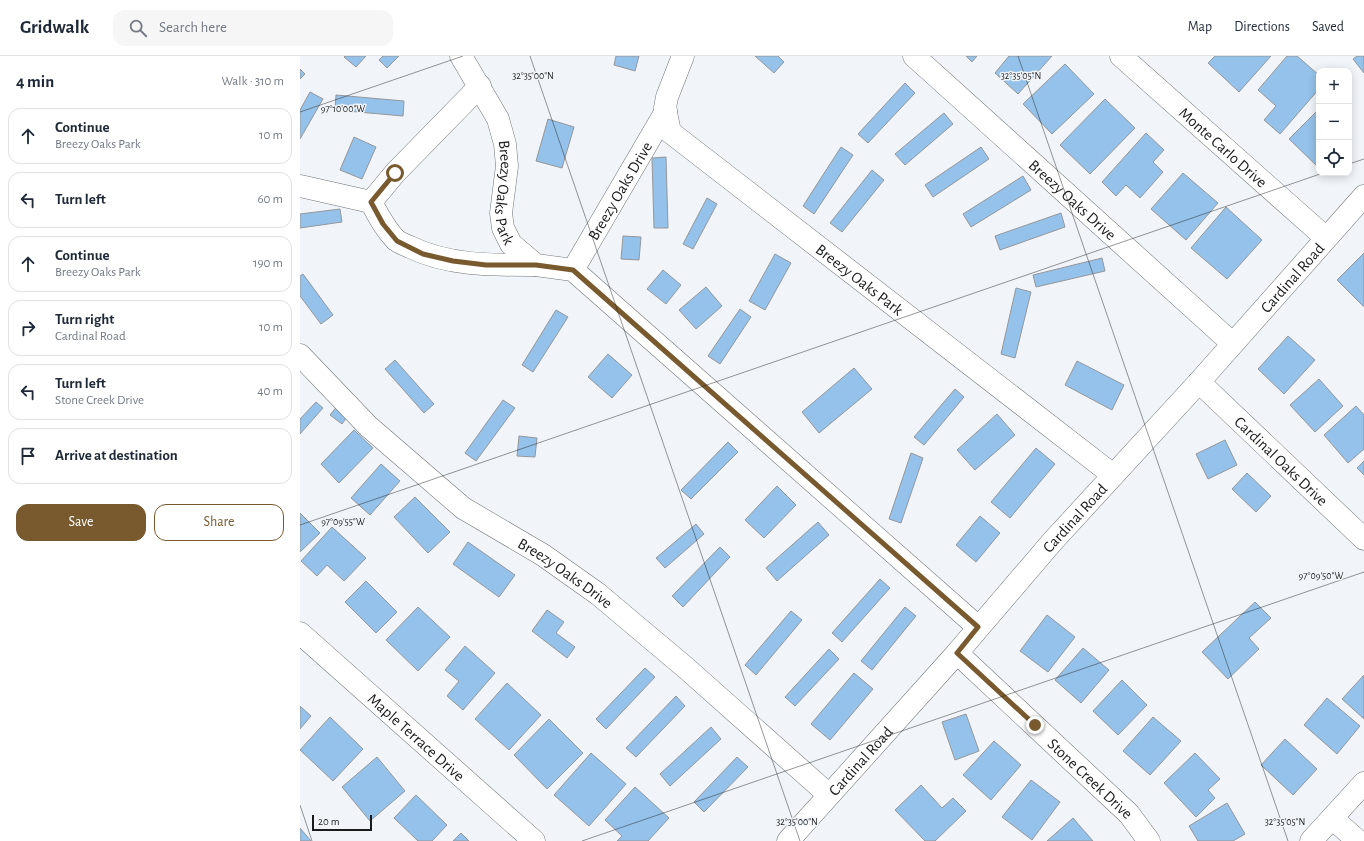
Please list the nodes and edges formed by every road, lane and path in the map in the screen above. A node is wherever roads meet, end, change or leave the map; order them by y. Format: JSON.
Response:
{"nodes":[{"id":1,"x":461,"y":56,"type":"edge"},
{"id":2,"x":683,"y":56,"type":"edge"},
{"id":3,"x":914,"y":56,"type":"edge"},
{"id":4,"x":1121,"y":56,"type":"edge"},
{"id":5,"x":480,"y":86,"type":"junction"},
{"id":6,"x":666,"y":111,"type":"junction"},
{"id":7,"x":300,"y":186,"type":"edge"},
{"id":8,"x":1364,"y":196,"type":"edge"},
{"id":9,"x":371,"y":202,"type":"junction"},
{"id":10,"x":1326,"y":238,"type":"junction"},
{"id":11,"x":536,"y":265,"type":"junction"},
{"id":12,"x":573,"y":270,"type":"junction"},
{"id":13,"x":1232,"y":343,"type":"junction"},
{"id":14,"x":300,"y":355,"type":"edge"},
{"id":15,"x":1199,"y":382,"type":"junction"},
{"id":16,"x":1113,"y":475,"type":"junction"},
{"id":17,"x":1364,"y":540,"type":"edge"},
{"id":18,"x":978,"y":627,"type":"junction"},
{"id":19,"x":300,"y":633,"type":"edge"},
{"id":20,"x":957,"y":653,"type":"junction"},
{"id":21,"x":1364,"y":783,"type":"edge"},
{"id":22,"x":829,"y":795,"type":"junction"},
{"id":23,"x":1332,"y":818,"type":"junction"},
{"id":24,"x":534,"y":841,"type":"edge"},
{"id":25,"x":788,"y":841,"type":"edge"},
{"id":26,"x":1149,"y":841,"type":"edge"},
{"id":27,"x":1311,"y":841,"type":"edge"},
{"id":28,"x":1358,"y":841,"type":"edge"}],
"edges":[{"from":1,"to":5,"type":"street","name":"Breezy Oaks Park"},
{"from":2,"to":6,"type":"street","name":"Breezy Oaks Park"},
{"from":3,"to":13,"type":"street","name":"Breezy Oaks Drive"},
{"from":4,"to":10,"type":"street","name":"Monte Carlo Drive"},
{"from":5,"to":9,"type":"street"},
{"from":5,"to":11,"type":"street","name":"Breezy Oaks Park"},
{"from":6,"to":12,"type":"street","name":"Breezy Oaks Drive"},
{"from":6,"to":16,"type":"street","name":"Breezy Oaks Park"},
{"from":7,"to":9,"type":"street"},
{"from":8,"to":10,"type":"street","name":"Cardinal Road"},
{"from":9,"to":11,"type":"street"},
{"from":10,"to":13,"type":"street","name":"Cardinal Road"},
{"from":11,"to":12,"type":"street"},
{"from":12,"to":18,"type":"street"},
{"from":13,"to":15,"type":"street","name":"Cardinal Road"},
{"from":14,"to":22,"type":"street","name":"Breezy Oaks Drive"},
{"from":15,"to":16,"type":"street","name":"Cardinal Road"},
{"from":15,"to":17,"type":"street","name":"Cardinal Oaks Drive"},
{"from":16,"to":18,"type":"street","name":"Cardinal Road"},
{"from":18,"to":20,"type":"street","name":"Cardinal Road"},
{"from":19,"to":24,"type":"street","name":"Maple Terrace Drive"},
{"from":20,"to":22,"type":"street","name":"Cardinal Road"},
{"from":20,"to":26,"type":"street","name":"Stone Creek Drive"},
{"from":21,"to":23,"type":"street"},
{"from":22,"to":25,"type":"street","name":"Cardinal Road"},
{"from":23,"to":27,"type":"street"},
{"from":23,"to":28,"type":"street"}]}
